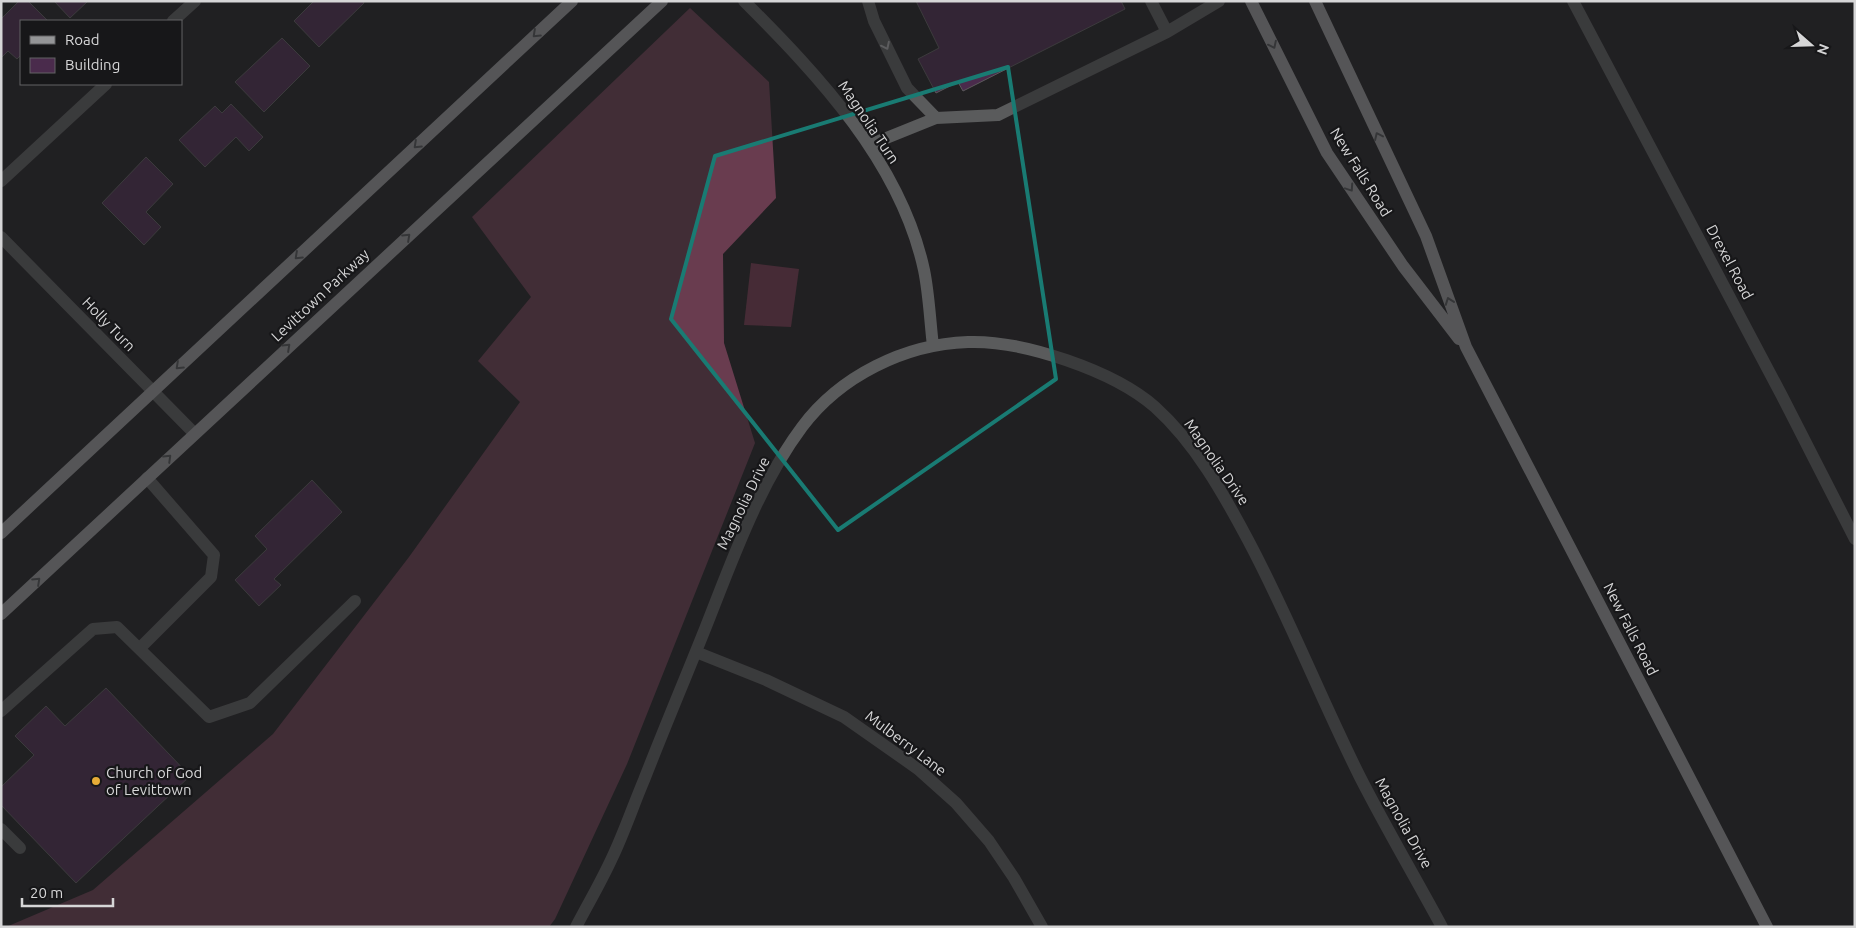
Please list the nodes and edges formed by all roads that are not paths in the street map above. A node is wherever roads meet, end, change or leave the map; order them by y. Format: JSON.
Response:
{"nodes":[{"id":1,"x":195,"y":1,"type":"edge"},
{"id":2,"x":572,"y":1,"type":"edge"},
{"id":3,"x":662,"y":1,"type":"edge"},
{"id":4,"x":744,"y":1,"type":"edge"},
{"id":5,"x":868,"y":1,"type":"edge"},
{"id":6,"x":1151,"y":1,"type":"edge"},
{"id":7,"x":1219,"y":1,"type":"edge"},
{"id":8,"x":1252,"y":1,"type":"edge"},
{"id":9,"x":1315,"y":1,"type":"edge"},
{"id":10,"x":1573,"y":1,"type":"edge"},
{"id":11,"x":174,"y":20,"type":"edge"},
{"id":12,"x":1167,"y":32,"type":"junction"},
{"id":13,"x":105,"y":85,"type":"edge"},
{"id":14,"x":936,"y":118,"type":"junction"},
{"id":15,"x":868,"y":145,"type":"junction"},
{"id":16,"x":1,"y":181,"type":"edge"},
{"id":17,"x":1,"y":236,"type":"edge"},
{"id":18,"x":933,"y":346,"type":"junction"},
{"id":19,"x":1466,"y":347,"type":"junction"},
{"id":20,"x":152,"y":391,"type":"junction"},
{"id":21,"x":194,"y":433,"type":"junction"},
{"id":22,"x":147,"y":478,"type":"junction"},
{"id":23,"x":1,"y":533,"type":"edge"},
{"id":24,"x":1855,"y":538,"type":"edge"},
{"id":25,"x":355,"y":601,"type":"dead end"},
{"id":26,"x":1,"y":614,"type":"edge"},
{"id":27,"x":140,"y":648,"type":"junction"},
{"id":28,"x":696,"y":652,"type":"junction"},
{"id":29,"x":1,"y":712,"type":"edge"},
{"id":30,"x":1,"y":829,"type":"edge"},
{"id":31,"x":20,"y":848,"type":"dead end"},
{"id":32,"x":576,"y":927,"type":"edge"},
{"id":33,"x":1042,"y":927,"type":"edge"},
{"id":34,"x":1442,"y":927,"type":"edge"},
{"id":35,"x":1767,"y":927,"type":"edge"}],
"edges":[{"from":1,"to":11,"type":"street"},
{"from":2,"to":20,"type":"main road","one_way":true},
{"from":21,"to":3,"type":"main road","name":"Levittown Parkway","one_way":true},
{"from":4,"to":15,"type":"street","name":"Magnolia Turn"},
{"from":5,"to":14,"type":"street","one_way":true},
{"from":6,"to":12,"type":"street"},
{"from":7,"to":12,"type":"street"},
{"from":8,"to":19,"type":"main road","name":"New Falls Road","one_way":true},
{"from":19,"to":9,"type":"main road","name":"New Falls Road","one_way":true},
{"from":10,"to":24,"type":"street","name":"Drexel Road"},
{"from":12,"to":14,"type":"street"},
{"from":13,"to":16,"type":"street"},
{"from":14,"to":15,"type":"street"},
{"from":15,"to":18,"type":"street","name":"Magnolia Turn"},
{"from":17,"to":20,"type":"street","name":"Holly Turn"},
{"from":18,"to":28,"type":"street","name":"Magnolia Drive"},
{"from":18,"to":34,"type":"street","name":"Magnolia Drive"},
{"from":19,"to":35,"type":"main road","name":"New Falls Road"},
{"from":20,"to":21,"type":"street","name":"Holly Turn"},
{"from":20,"to":23,"type":"main road"},
{"from":22,"to":21,"type":"main road","name":"Levittown Parkway","one_way":true},
{"from":26,"to":22,"type":"main road","name":"Levittown Parkway","one_way":true},
{"from":22,"to":27,"type":"street"},
{"from":25,"to":27,"type":"street"},
{"from":27,"to":29,"type":"street"},
{"from":28,"to":32,"type":"street","name":"Magnolia Drive"},
{"from":28,"to":33,"type":"street","name":"Mulberry Lane"},
{"from":30,"to":31,"type":"street"}]}
